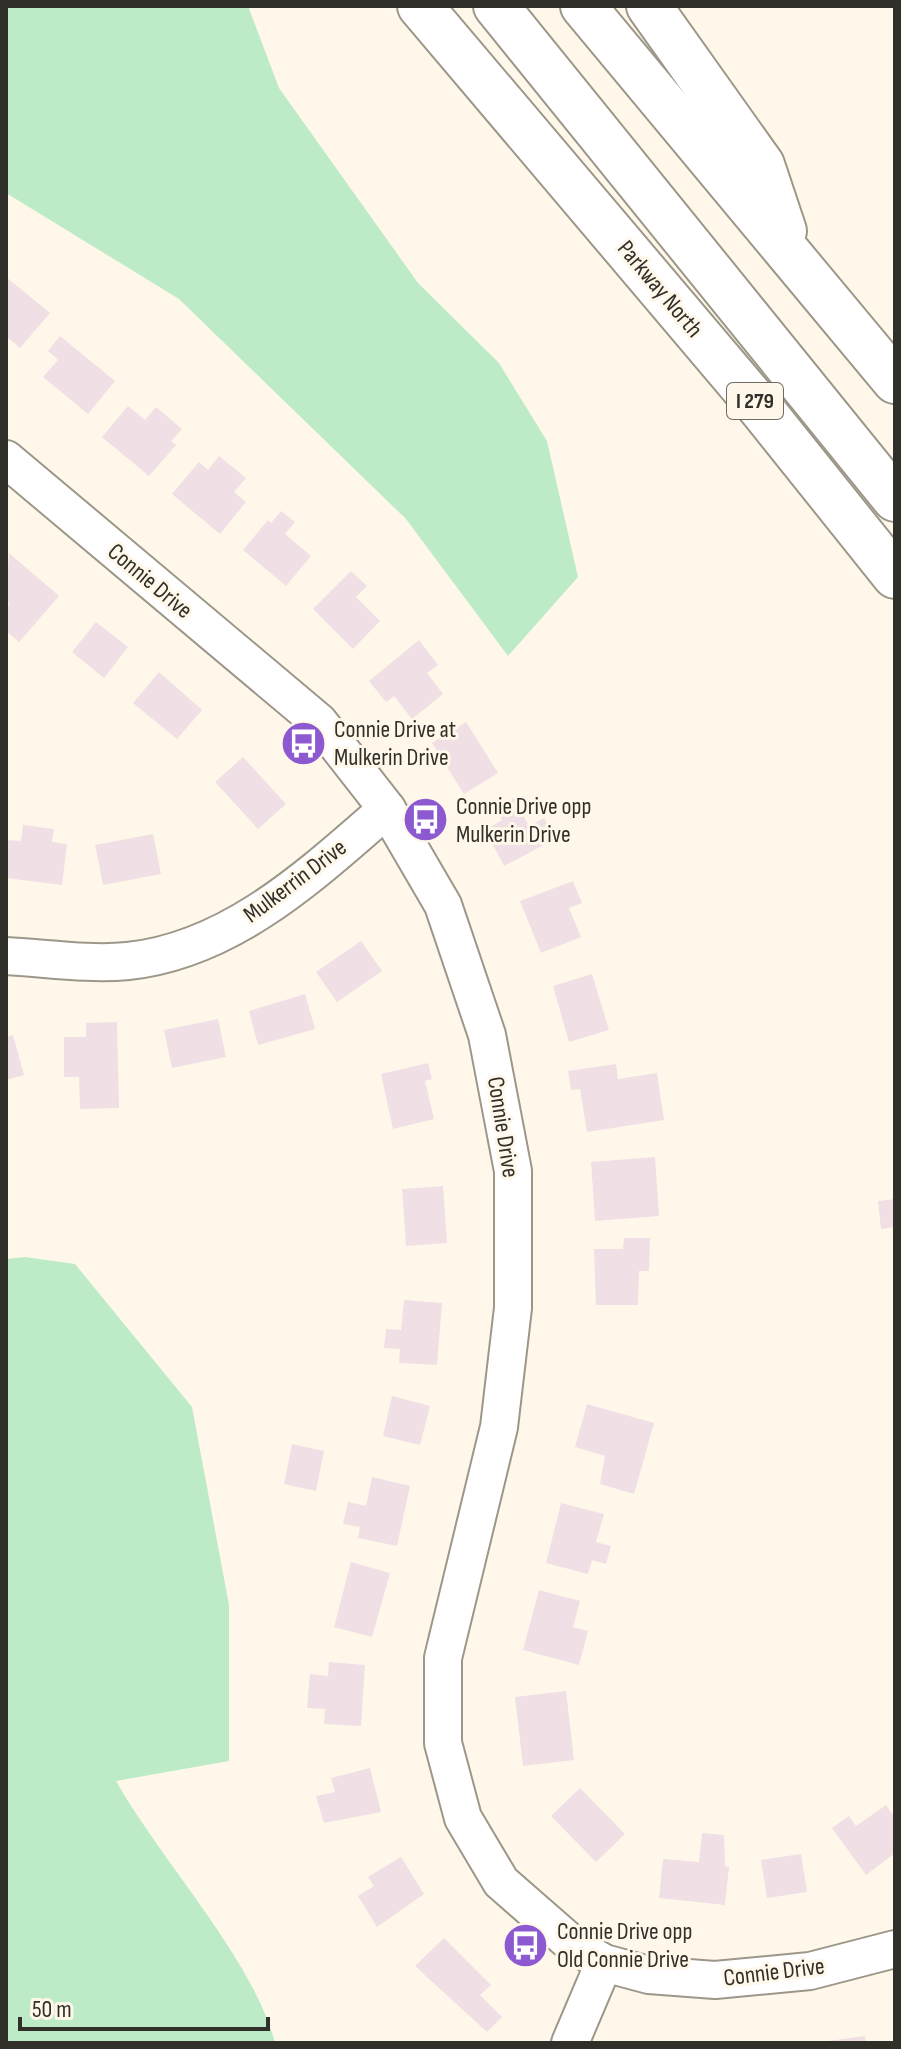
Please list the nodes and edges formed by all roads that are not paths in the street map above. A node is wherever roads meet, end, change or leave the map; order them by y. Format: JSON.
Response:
{"nodes":[{"id":1,"x":410,"y":6,"type":"edge"},
{"id":2,"x":420,"y":6,"type":"edge"},
{"id":3,"x":487,"y":6,"type":"edge"},
{"id":4,"x":496,"y":6,"type":"edge"},
{"id":5,"x":583,"y":6,"type":"edge"},
{"id":6,"x":649,"y":6,"type":"edge"},
{"id":7,"x":494,"y":93,"type":"junction"},
{"id":8,"x":792,"y":256,"type":"junction"},
{"id":9,"x":705,"y":263,"type":"junction"},
{"id":10,"x":895,"y":381,"type":"edge"},
{"id":11,"x":6,"y":459,"type":"edge"},
{"id":12,"x":895,"y":499,"type":"edge"},
{"id":13,"x":895,"y":576,"type":"edge"},
{"id":14,"x":387,"y":809,"type":"junction"},
{"id":15,"x":6,"y":956,"type":"edge"},
{"id":16,"x":895,"y":1949,"type":"edge"},
{"id":17,"x":604,"y":1963,"type":"junction"},
{"id":18,"x":570,"y":2043,"type":"edge"}],
"edges":[{"from":1,"to":7,"type":"highway"},
{"from":2,"to":7,"type":"highway","name":"Parkway North","number":"I 279"},
{"from":3,"to":9,"type":"highway"},
{"from":4,"to":9,"type":"highway"},
{"from":5,"to":8,"type":"highway"},
{"from":6,"to":8,"type":"highway"},
{"from":7,"to":13,"type":"highway","name":"Parkway North","number":"I 279"},
{"from":8,"to":10,"type":"highway"},
{"from":9,"to":12,"type":"highway"},
{"from":11,"to":14,"type":"street","name":"Connie Drive"},
{"from":14,"to":15,"type":"street","name":"Mulkerrin Drive"},
{"from":14,"to":17,"type":"street","name":"Connie Drive"},
{"from":16,"to":17,"type":"street","name":"Connie Drive"},
{"from":17,"to":18,"type":"street"}]}
